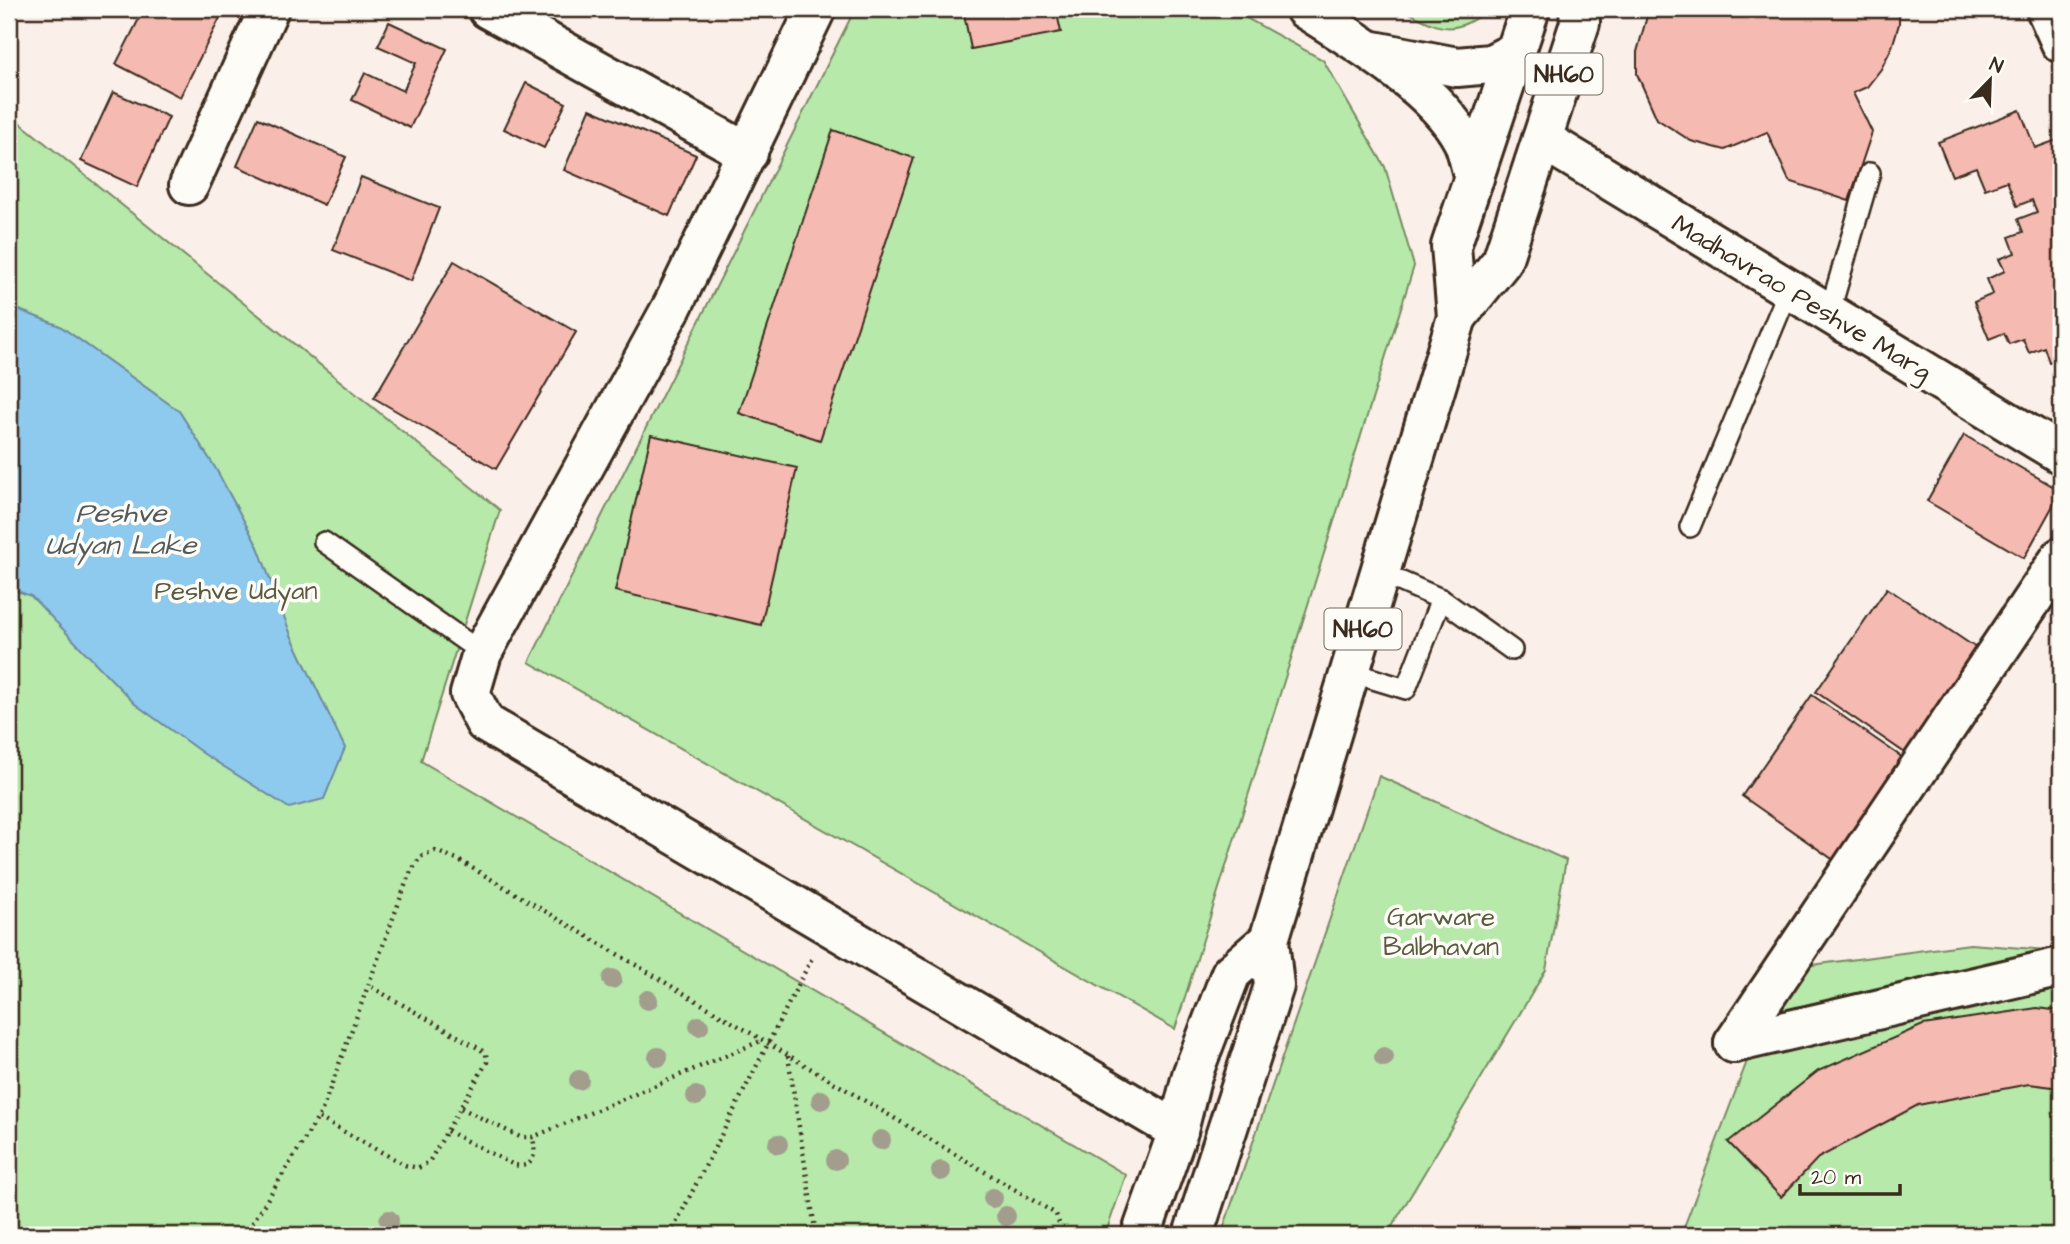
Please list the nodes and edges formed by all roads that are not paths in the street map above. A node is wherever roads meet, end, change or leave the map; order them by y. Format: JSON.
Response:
{"nodes":[{"id":1,"x":269,"y":9,"type":"edge"},
{"id":2,"x":488,"y":9,"type":"edge"},
{"id":3,"x":816,"y":9,"type":"edge"},
{"id":4,"x":1305,"y":9,"type":"edge"},
{"id":5,"x":1530,"y":9,"type":"edge"},
{"id":6,"x":1579,"y":9,"type":"edge"},
{"id":7,"x":2046,"y":9,"type":"edge"},
{"id":8,"x":2061,"y":43,"type":"edge"},
{"id":9,"x":1368,"y":50,"type":"junction"},
{"id":10,"x":1516,"y":51,"type":"junction"},
{"id":11,"x":1542,"y":139,"type":"junction"},
{"id":12,"x":748,"y":153,"type":"junction"},
{"id":13,"x":1870,"y":173,"type":"dead end"},
{"id":14,"x":1474,"y":178,"type":"junction"},
{"id":15,"x":189,"y":185,"type":"dead end"},
{"id":16,"x":1789,"y":289,"type":"junction"},
{"id":17,"x":1829,"y":314,"type":"junction"},
{"id":18,"x":1457,"y":317,"type":"junction"},
{"id":19,"x":2061,"y":454,"type":"edge"},
{"id":20,"x":1690,"y":527,"type":"dead end"},
{"id":21,"x":324,"y":542,"type":"dead end"},
{"id":22,"x":2061,"y":557,"type":"edge"},
{"id":23,"x":1381,"y":573,"type":"junction"},
{"id":24,"x":1441,"y":599,"type":"junction"},
{"id":25,"x":1512,"y":650,"type":"dead end"},
{"id":26,"x":482,"y":653,"type":"junction"},
{"id":27,"x":1350,"y":672,"type":"junction"},
{"id":28,"x":1269,"y":940,"type":"junction"},
{"id":29,"x":2061,"y":967,"type":"edge"},
{"id":30,"x":1178,"y":1130,"type":"junction"},
{"id":31,"x":1141,"y":1235,"type":"edge"},
{"id":32,"x":1193,"y":1235,"type":"edge"}],
"edges":[{"from":1,"to":15,"type":"main road"},
{"from":2,"to":12,"type":"main road"},
{"from":3,"to":12,"type":"main road"},
{"from":4,"to":9,"type":"main road"},
{"from":5,"to":10,"type":"main road","number":"NH60"},
{"from":6,"to":11,"type":"main road","number":"NH60"},
{"from":7,"to":8,"type":"main road"},
{"from":9,"to":10,"type":"main road"},
{"from":9,"to":14,"type":"main road"},
{"from":10,"to":14,"type":"main road","number":"NH60"},
{"from":11,"to":16,"type":"main road","name":"Madhavrao Peshve Marg"},
{"from":11,"to":18,"type":"main road","number":"NH60"},
{"from":12,"to":26,"type":"main road"},
{"from":13,"to":17,"type":"lane"},
{"from":14,"to":18,"type":"main road","number":"NH60"},
{"from":16,"to":17,"type":"main road","name":"Madhavrao Peshve Marg"},
{"from":16,"to":20,"type":"lane"},
{"from":17,"to":19,"type":"main road","name":"Madhavrao Peshve Marg"},
{"from":18,"to":23,"type":"main road","number":"NH60"},
{"from":21,"to":26,"type":"lane"},
{"from":22,"to":29,"type":"main road"},
{"from":23,"to":24,"type":"lane"},
{"from":23,"to":27,"type":"main road","number":"NH60"},
{"from":24,"to":25,"type":"lane"},
{"from":24,"to":27,"type":"lane"},
{"from":26,"to":30,"type":"main road"},
{"from":27,"to":28,"type":"main road","number":"NH60"},
{"from":28,"to":30,"type":"main road"},
{"from":28,"to":32,"type":"main road","number":"NH60"},
{"from":30,"to":31,"type":"main road"}]}
